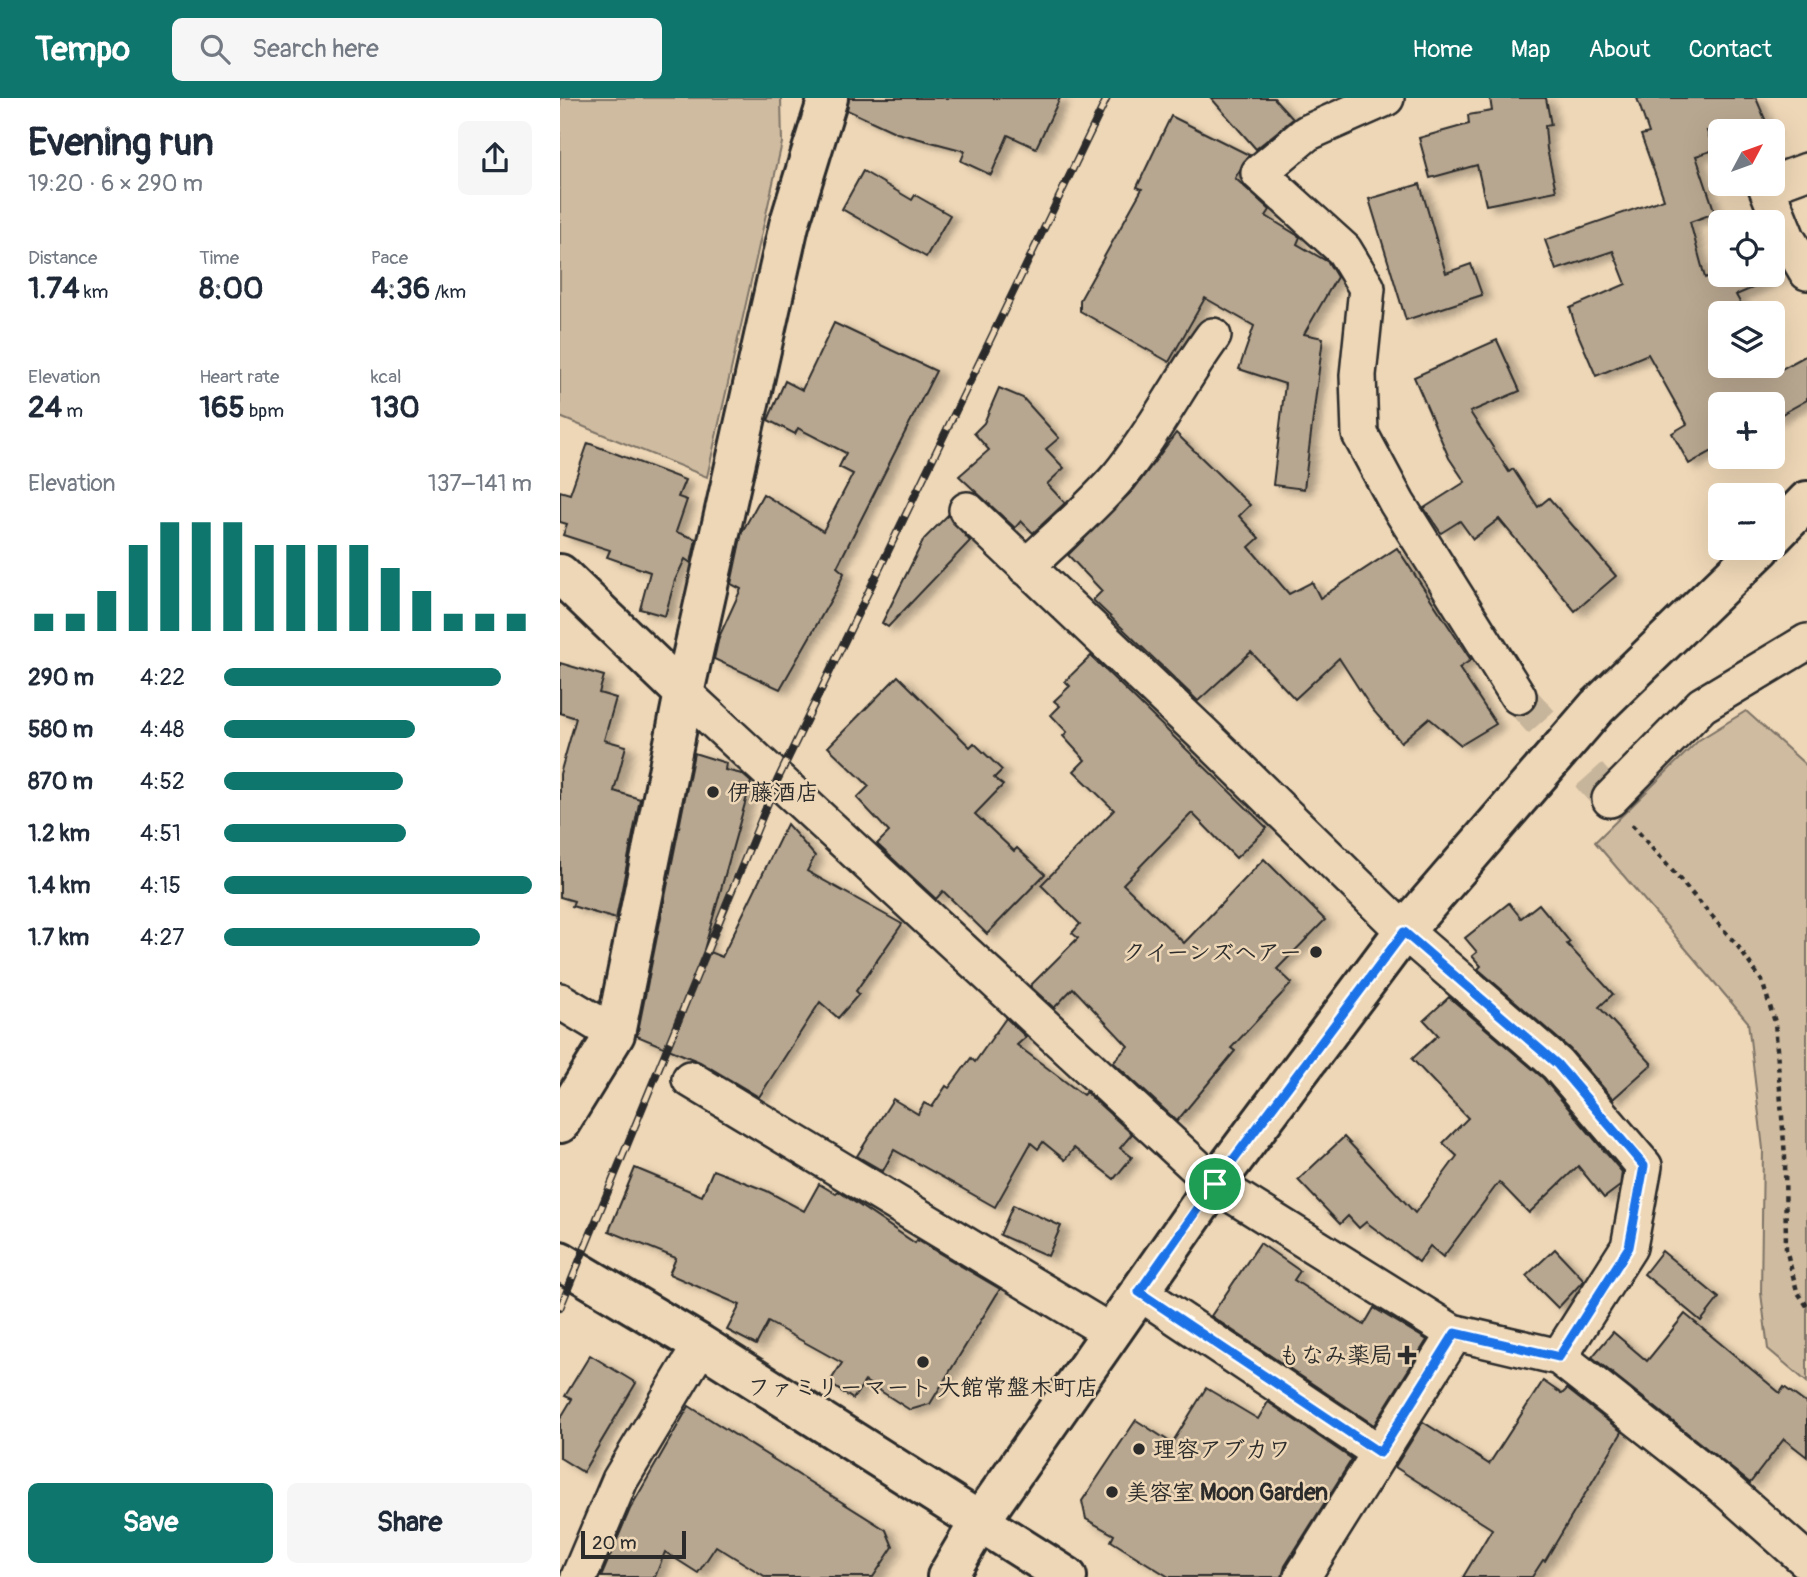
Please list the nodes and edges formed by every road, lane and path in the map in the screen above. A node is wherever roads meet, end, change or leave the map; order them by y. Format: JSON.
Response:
{"nodes":[{"id":1,"x":828,"y":98,"type":"edge"},
{"id":2,"x":1386,"y":98,"type":"edge"},
{"id":3,"x":1807,"y":171,"type":"edge"},
{"id":4,"x":1807,"y":272,"type":"edge"},
{"id":5,"x":1213,"y":337,"type":"dead end"},
{"id":6,"x":1807,"y":500,"type":"edge"},
{"id":7,"x":967,"y":510,"type":"dead end"},
{"id":8,"x":1785,"y":523,"type":"edge"},
{"id":9,"x":1749,"y":560,"type":"edge"},
{"id":10,"x":1026,"y":567,"type":"junction"},
{"id":11,"x":560,"y":574,"type":"edge"},
{"id":12,"x":1807,"y":642,"type":"edge"},
{"id":13,"x":684,"y":693,"type":"junction"},
{"id":14,"x":1518,"y":696,"type":"tunnel mouth"},
{"id":15,"x":1610,"y":799,"type":"joint"},
{"id":16,"x":1404,"y":932,"type":"junction"},
{"id":17,"x":560,"y":1001,"type":"edge"},
{"id":18,"x":615,"y":1034,"type":"junction"},
{"id":19,"x":690,"y":1079,"type":"dead end"},
{"id":20,"x":560,"y":1123,"type":"edge"},
{"id":21,"x":1215,"y":1184,"type":"junction"},
{"id":22,"x":560,"y":1261,"type":"edge"},
{"id":23,"x":1139,"y":1292,"type":"junction"},
{"id":24,"x":1807,"y":1306,"type":"edge"},
{"id":25,"x":1110,"y":1332,"type":"junction"},
{"id":26,"x":1455,"y":1333,"type":"junction"},
{"id":27,"x":701,"y":1345,"type":"junction"},
{"id":28,"x":1559,"y":1357,"type":"junction"},
{"id":29,"x":1380,"y":1453,"type":"junction"},
{"id":30,"x":981,"y":1521,"type":"junction"},
{"id":31,"x":1807,"y":1561,"type":"edge"},
{"id":32,"x":579,"y":1577,"type":"edge"},
{"id":33,"x":947,"y":1577,"type":"edge"},
{"id":34,"x":1067,"y":1577,"type":"edge"},
{"id":35,"x":1302,"y":1577,"type":"edge"}],
"edges":[{"from":1,"to":13,"type":"street"},
{"from":2,"to":14,"type":"street"},
{"from":3,"to":4,"type":"street"},
{"from":5,"to":10,"type":"street"},
{"from":6,"to":8,"type":"street"},
{"from":7,"to":10,"type":"street"},
{"from":9,"to":16,"type":"street"},
{"from":10,"to":16,"type":"street"},
{"from":11,"to":13,"type":"street"},
{"from":12,"to":15,"type":"street"},
{"from":13,"to":18,"type":"street"},
{"from":13,"to":21,"type":"street"},
{"from":15,"to":24,"type":"path"},
{"from":16,"to":21,"type":"street"},
{"from":16,"to":28,"type":"street"},
{"from":17,"to":18,"type":"street"},
{"from":18,"to":20,"type":"street"},
{"from":19,"to":25,"type":"street"},
{"from":21,"to":23,"type":"street"},
{"from":21,"to":26,"type":"street"},
{"from":22,"to":27,"type":"street"},
{"from":23,"to":25,"type":"street"},
{"from":23,"to":29,"type":"street"},
{"from":25,"to":30,"type":"street"},
{"from":26,"to":28,"type":"street"},
{"from":26,"to":29,"type":"street"},
{"from":27,"to":30,"type":"street"},
{"from":27,"to":32,"type":"street"},
{"from":28,"to":31,"type":"street"},
{"from":29,"to":35,"type":"street"},
{"from":30,"to":33,"type":"street"},
{"from":30,"to":34,"type":"street"}]}
